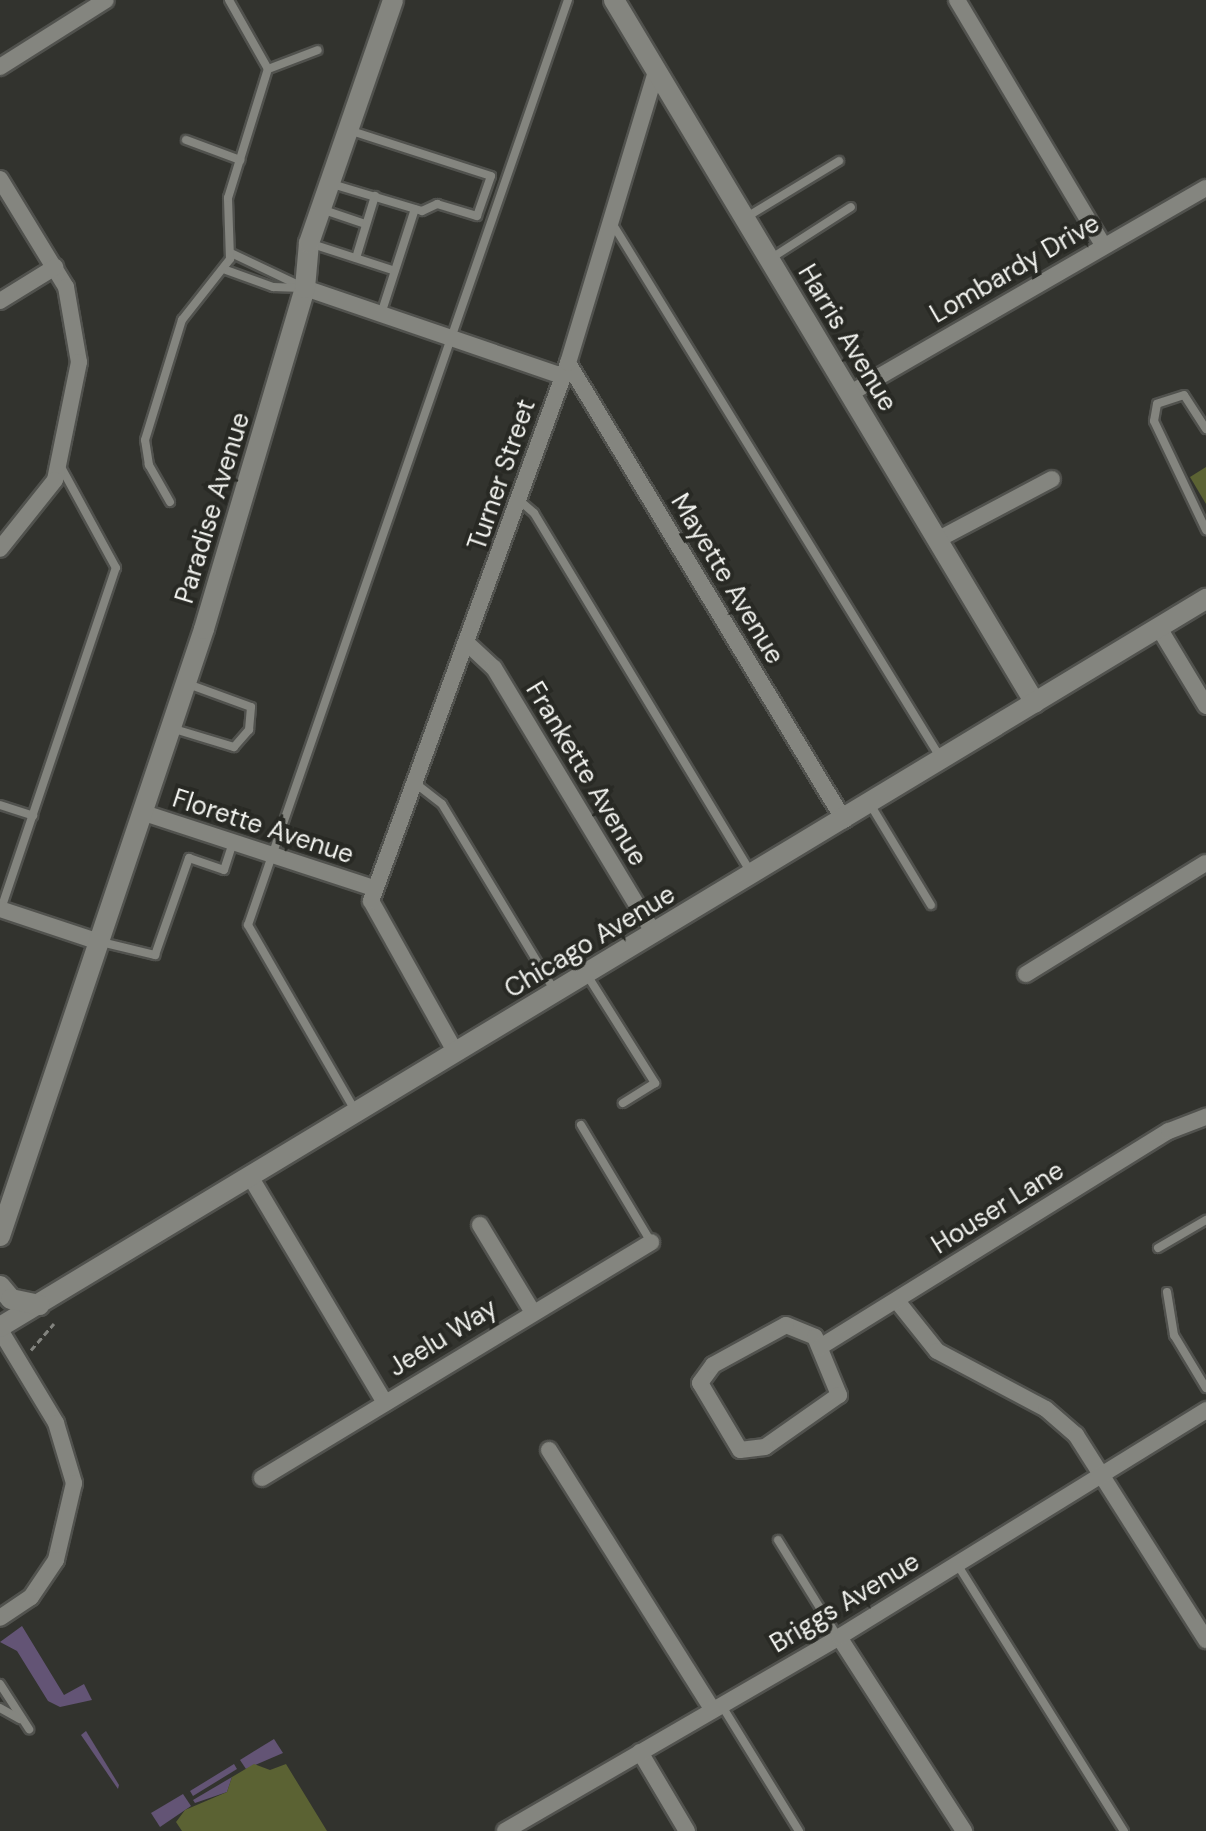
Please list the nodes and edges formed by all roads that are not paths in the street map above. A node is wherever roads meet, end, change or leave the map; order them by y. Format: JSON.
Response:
{"nodes":[{"id":1,"x":107,"y":0,"type":"edge"},
{"id":2,"x":229,"y":0,"type":"edge"},
{"id":3,"x":393,"y":0,"type":"edge"},
{"id":4,"x":568,"y":0,"type":"edge"},
{"id":5,"x":614,"y":0,"type":"edge"},
{"id":6,"x":957,"y":0,"type":"edge"},
{"id":7,"x":318,"y":50,"type":"dead end"},
{"id":8,"x":0,"y":67,"type":"edge"},
{"id":9,"x":268,"y":69,"type":"junction"},
{"id":10,"x":656,"y":71,"type":"junction"},
{"id":11,"x":348,"y":130,"type":"junction"},
{"id":12,"x":186,"y":140,"type":"dead end"},
{"id":13,"x":240,"y":160,"type":"junction"},
{"id":14,"x":839,"y":161,"type":"dead end"},
{"id":15,"x":0,"y":179,"type":"edge"},
{"id":16,"x":330,"y":183,"type":"junction"},
{"id":17,"x":1204,"y":195,"type":"edge"},
{"id":18,"x":375,"y":196,"type":"junction"},
{"id":19,"x":851,"y":207,"type":"dead end"},
{"id":20,"x":321,"y":209,"type":"junction"},
{"id":21,"x":415,"y":209,"type":"junction"},
{"id":22,"x":745,"y":218,"type":"junction"},
{"id":23,"x":612,"y":223,"type":"junction"},
{"id":24,"x":365,"y":224,"type":"junction"},
{"id":25,"x":309,"y":243,"type":"junction"},
{"id":26,"x":1103,"y":245,"type":"junction"},
{"id":27,"x":231,"y":253,"type":"junction"},
{"id":28,"x":356,"y":258,"type":"junction"},
{"id":29,"x":769,"y":259,"type":"junction"},
{"id":30,"x":55,"y":267,"type":"junction"},
{"id":31,"x":226,"y":270,"type":"junction"},
{"id":32,"x":395,"y":271,"type":"junction"},
{"id":33,"x":305,"y":288,"type":"junction"},
{"id":34,"x":0,"y":301,"type":"edge"},
{"id":35,"x":381,"y":315,"type":"junction"},
{"id":36,"x":451,"y":339,"type":"junction"},
{"id":37,"x":565,"y":369,"type":"junction"},
{"id":38,"x":849,"y":394,"type":"junction"},
{"id":39,"x":1206,"y":429,"type":"edge"},
{"id":40,"x":61,"y":467,"type":"junction"},
{"id":41,"x":1052,"y":479,"type":"dead end"},
{"id":42,"x":518,"y":499,"type":"junction"},
{"id":43,"x":170,"y":502,"type":"dead end"},
{"id":44,"x":1206,"y":530,"type":"edge"},
{"id":45,"x":937,"y":540,"type":"junction"},
{"id":46,"x":0,"y":549,"type":"edge"},
{"id":47,"x":1206,"y":599,"type":"edge"},
{"id":48,"x":1159,"y":628,"type":"junction"},
{"id":49,"x":468,"y":644,"type":"junction"},
{"id":50,"x":185,"y":683,"type":"junction"},
{"id":51,"x":1035,"y":703,"type":"junction"},
{"id":52,"x":1206,"y":706,"type":"edge"},
{"id":53,"x":170,"y":727,"type":"junction"},
{"id":54,"x":943,"y":760,"type":"junction"},
{"id":55,"x":415,"y":783,"type":"junction"},
{"id":56,"x":870,"y":804,"type":"junction"},
{"id":57,"x":0,"y":805,"type":"edge"},
{"id":58,"x":141,"y":812,"type":"junction"},
{"id":59,"x":33,"y":816,"type":"junction"},
{"id":60,"x":844,"y":820,"type":"junction"},
{"id":61,"x":233,"y":843,"type":"junction"},
{"id":62,"x":272,"y":855,"type":"junction"},
{"id":63,"x":1206,"y":863,"type":"edge"},
{"id":64,"x":752,"y":875,"type":"junction"},
{"id":65,"x":374,"y":888,"type":"junction"},
{"id":66,"x":931,"y":905,"type":"dead end"},
{"id":67,"x":0,"y":909,"type":"edge"},
{"id":68,"x":654,"y":933,"type":"junction"},
{"id":69,"x":96,"y":941,"type":"junction"},
{"id":70,"x":587,"y":974,"type":"junction"},
{"id":71,"x":1026,"y":974,"type":"dead end"},
{"id":72,"x":556,"y":993,"type":"junction"},
{"id":73,"x":456,"y":1053,"type":"junction"},
{"id":74,"x":623,"y":1103,"type":"dead end"},
{"id":75,"x":358,"y":1116,"type":"junction"},
{"id":76,"x":1206,"y":1117,"type":"edge"},
{"id":77,"x":581,"y":1125,"type":"dead end"},
{"id":78,"x":251,"y":1178,"type":"junction"},
{"id":79,"x":1206,"y":1220,"type":"edge"},
{"id":80,"x":480,"y":1225,"type":"dead end"},
{"id":81,"x":0,"y":1236,"type":"edge"},
{"id":82,"x":651,"y":1242,"type":"joint"},
{"id":83,"x":1158,"y":1248,"type":"dead end"},
{"id":84,"x":0,"y":1286,"type":"edge"},
{"id":85,"x":1167,"y":1292,"type":"dead end"},
{"id":86,"x":897,"y":1301,"type":"junction"},
{"id":87,"x":39,"y":1305,"type":"junction"},
{"id":88,"x":532,"y":1311,"type":"junction"},
{"id":89,"x":0,"y":1328,"type":"edge"},
{"id":90,"x":820,"y":1347,"type":"junction"},
{"id":91,"x":1206,"y":1388,"type":"edge"},
{"id":92,"x":385,"y":1403,"type":"junction"},
{"id":93,"x":1206,"y":1410,"type":"edge"},
{"id":94,"x":549,"y":1450,"type":"dead end"},
{"id":95,"x":1099,"y":1473,"type":"junction"},
{"id":96,"x":262,"y":1478,"type":"dead end"},
{"id":97,"x":778,"y":1540,"type":"dead end"},
{"id":98,"x":957,"y":1564,"type":"junction"},
{"id":99,"x":0,"y":1618,"type":"edge"},
{"id":100,"x":839,"y":1637,"type":"junction"},
{"id":101,"x":1206,"y":1640,"type":"edge"},
{"id":102,"x":0,"y":1684,"type":"edge"},
{"id":103,"x":0,"y":1708,"type":"edge"},
{"id":104,"x":717,"y":1708,"type":"junction"},
{"id":105,"x":20,"y":1719,"type":"junction"},
{"id":106,"x":29,"y":1729,"type":"dead end"},
{"id":107,"x":640,"y":1752,"type":"junction"},
{"id":108,"x":505,"y":1831,"type":"edge"},
{"id":109,"x":687,"y":1831,"type":"edge"},
{"id":110,"x":799,"y":1831,"type":"edge"},
{"id":111,"x":964,"y":1831,"type":"edge"},
{"id":112,"x":1124,"y":1831,"type":"edge"}],
"edges":[{"from":1,"to":8,"type":"street"},
{"from":2,"to":9,"type":"lane"},
{"from":3,"to":11,"type":"street","name":"Paradise Avenue"},
{"from":4,"to":36,"type":"lane"},
{"from":5,"to":10,"type":"street","name":"Harris Avenue"},
{"from":6,"to":26,"type":"street"},
{"from":7,"to":9,"type":"lane"},
{"from":9,"to":13,"type":"lane"},
{"from":10,"to":22,"type":"street","name":"Harris Avenue"},
{"from":10,"to":23,"type":"street","name":"Turner Street"},
{"from":11,"to":16,"type":"street","name":"Paradise Avenue"},
{"from":11,"to":21,"type":"lane"},
{"from":12,"to":13,"type":"lane"},
{"from":13,"to":27,"type":"lane"},
{"from":14,"to":22,"type":"lane"},
{"from":15,"to":30,"type":"street"},
{"from":16,"to":18,"type":"lane"},
{"from":16,"to":20,"type":"street","name":"Paradise Avenue"},
{"from":17,"to":26,"type":"street","name":"Lombardy Drive"},
{"from":18,"to":21,"type":"lane"},
{"from":18,"to":24,"type":"lane"},
{"from":19,"to":29,"type":"lane"},
{"from":20,"to":24,"type":"lane"},
{"from":20,"to":25,"type":"street","name":"Paradise Avenue"},
{"from":21,"to":32,"type":"lane"},
{"from":22,"to":29,"type":"street","name":"Harris Avenue"},
{"from":23,"to":37,"type":"street","name":"Turner Street"},
{"from":23,"to":54,"type":"lane"},
{"from":24,"to":28,"type":"lane"},
{"from":25,"to":28,"type":"lane"},
{"from":25,"to":33,"type":"street","name":"Paradise Avenue"},
{"from":26,"to":38,"type":"street","name":"Lombardy Drive"},
{"from":27,"to":31,"type":"lane"},
{"from":27,"to":33,"type":"lane"},
{"from":28,"to":32,"type":"lane"},
{"from":29,"to":38,"type":"street","name":"Harris Avenue"},
{"from":30,"to":34,"type":"street"},
{"from":30,"to":40,"type":"street"},
{"from":31,"to":33,"type":"lane"},
{"from":31,"to":43,"type":"lane"},
{"from":32,"to":35,"type":"lane"},
{"from":33,"to":35,"type":"street"},
{"from":33,"to":50,"type":"street","name":"Paradise Avenue"},
{"from":35,"to":36,"type":"street"},
{"from":36,"to":37,"type":"street"},
{"from":36,"to":62,"type":"lane"},
{"from":37,"to":42,"type":"street","name":"Turner Street"},
{"from":37,"to":60,"type":"street","name":"Mayette Avenue"},
{"from":38,"to":45,"type":"street","name":"Harris Avenue"},
{"from":39,"to":44,"type":"lane"},
{"from":40,"to":46,"type":"street"},
{"from":40,"to":59,"type":"lane"},
{"from":41,"to":45,"type":"street"},
{"from":42,"to":49,"type":"street","name":"Turner Street"},
{"from":42,"to":64,"type":"lane"},
{"from":45,"to":51,"type":"street","name":"Harris Avenue"},
{"from":47,"to":48,"type":"street","name":"Chicago Avenue"},
{"from":48,"to":51,"type":"street","name":"Chicago Avenue"},
{"from":48,"to":52,"type":"street"},
{"from":49,"to":55,"type":"street","name":"Turner Street"},
{"from":49,"to":68,"type":"street","name":"Frankette Avenue"},
{"from":50,"to":53,"type":"street","name":"Paradise Avenue"},
{"from":50,"to":53,"type":"lane"},
{"from":51,"to":54,"type":"street","name":"Chicago Avenue"},
{"from":53,"to":58,"type":"street","name":"Paradise Avenue"},
{"from":54,"to":56,"type":"street","name":"Chicago Avenue"},
{"from":55,"to":65,"type":"street","name":"Turner Street"},
{"from":55,"to":72,"type":"lane"},
{"from":56,"to":60,"type":"street","name":"Chicago Avenue"},
{"from":56,"to":66,"type":"lane"},
{"from":57,"to":59,"type":"lane"},
{"from":58,"to":61,"type":"street","name":"Florette Avenue"},
{"from":58,"to":69,"type":"street","name":"Paradise Avenue"},
{"from":59,"to":67,"type":"lane"},
{"from":60,"to":64,"type":"street","name":"Chicago Avenue"},
{"from":61,"to":62,"type":"street","name":"Florette Avenue"},
{"from":61,"to":69,"type":"lane"},
{"from":62,"to":65,"type":"street","name":"Florette Avenue"},
{"from":62,"to":75,"type":"lane"},
{"from":63,"to":71,"type":"street"},
{"from":64,"to":68,"type":"street","name":"Chicago Avenue"},
{"from":65,"to":73,"type":"street","name":"Florette Avenue"},
{"from":67,"to":69,"type":"street"},
{"from":68,"to":70,"type":"street","name":"Chicago Avenue"},
{"from":69,"to":81,"type":"street","name":"Paradise Avenue"},
{"from":70,"to":72,"type":"street","name":"Chicago Avenue"},
{"from":70,"to":74,"type":"lane"},
{"from":72,"to":73,"type":"street","name":"Chicago Avenue"},
{"from":73,"to":75,"type":"street","name":"Chicago Avenue"},
{"from":75,"to":78,"type":"street","name":"Chicago Avenue"},
{"from":76,"to":86,"type":"street","name":"Houser Lane"},
{"from":77,"to":82,"type":"lane"},
{"from":78,"to":87,"type":"street","name":"Chicago Avenue"},
{"from":78,"to":92,"type":"street"},
{"from":79,"to":83,"type":"lane"},
{"from":80,"to":88,"type":"street"},
{"from":82,"to":88,"type":"street","name":"Jeelu Way"},
{"from":84,"to":87,"type":"street"},
{"from":85,"to":91,"type":"lane"},
{"from":86,"to":90,"type":"street","name":"Houser Lane"},
{"from":86,"to":95,"type":"street"},
{"from":87,"to":89,"type":"street","name":"Chicago Avenue"},
{"from":88,"to":92,"type":"street","name":"Jeelu Way"},
{"from":89,"to":99,"type":"street"},
{"from":90,"to":90,"type":"street"},
{"from":92,"to":96,"type":"street","name":"Jeelu Way"},
{"from":93,"to":95,"type":"street","name":"Briggs Avenue"},
{"from":94,"to":104,"type":"street"},
{"from":95,"to":98,"type":"street","name":"Briggs Avenue"},
{"from":95,"to":101,"type":"street"},
{"from":97,"to":100,"type":"lane"},
{"from":98,"to":100,"type":"street","name":"Briggs Avenue"},
{"from":98,"to":112,"type":"lane"},
{"from":100,"to":104,"type":"street","name":"Briggs Avenue"},
{"from":100,"to":111,"type":"street"},
{"from":102,"to":105,"type":"lane"},
{"from":103,"to":105,"type":"lane"},
{"from":104,"to":107,"type":"street","name":"Briggs Avenue"},
{"from":104,"to":110,"type":"lane"},
{"from":105,"to":106,"type":"lane"},
{"from":107,"to":108,"type":"street","name":"Briggs Avenue"},
{"from":107,"to":109,"type":"street"}]}
